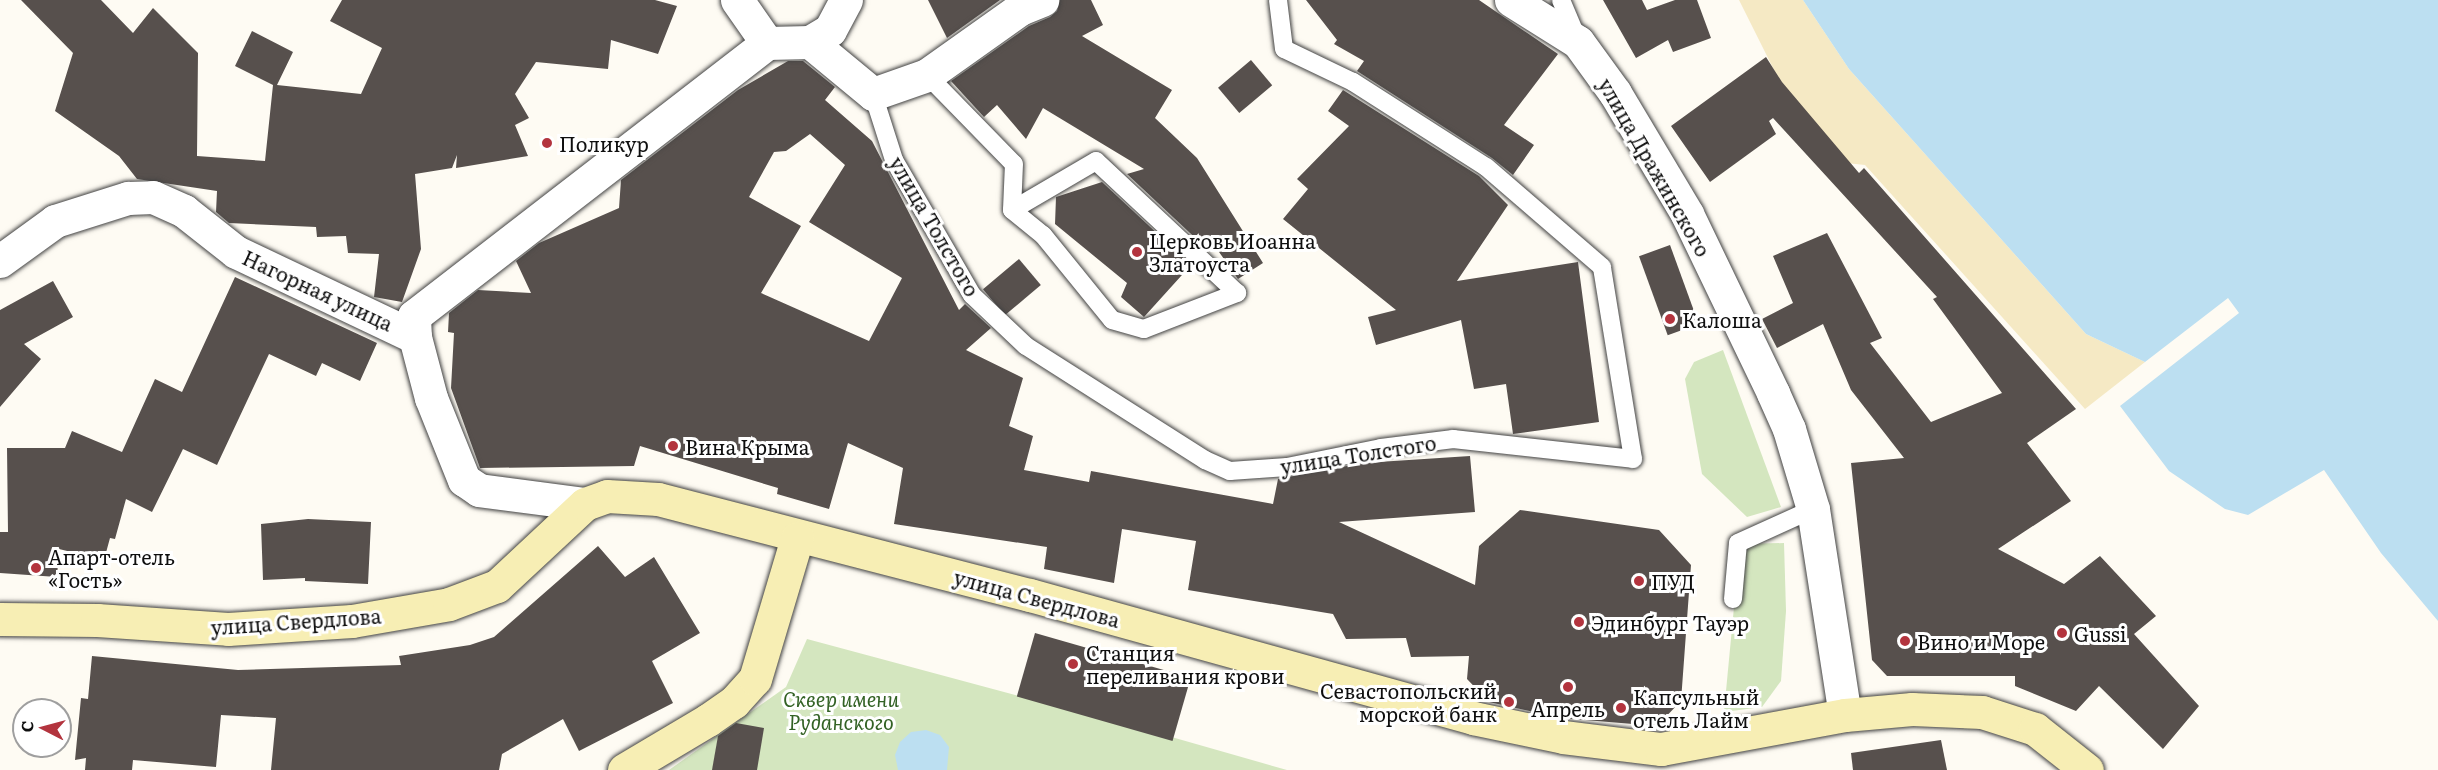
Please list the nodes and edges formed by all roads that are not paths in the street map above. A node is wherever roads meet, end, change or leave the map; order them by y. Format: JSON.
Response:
{"nodes":[{"id":1,"x":737,"y":0,"type":"edge"},
{"id":2,"x":846,"y":0,"type":"edge"},
{"id":3,"x":1042,"y":0,"type":"edge"},
{"id":4,"x":1278,"y":0,"type":"edge"},
{"id":5,"x":1511,"y":0,"type":"edge"},
{"id":6,"x":1561,"y":0,"type":"edge"},
{"id":7,"x":810,"y":42,"type":"junction"},
{"id":8,"x":1578,"y":42,"type":"junction"},
{"id":9,"x":767,"y":43,"type":"junction"},
{"id":10,"x":927,"y":75,"type":"junction"},
{"id":11,"x":873,"y":94,"type":"junction"},
{"id":12,"x":1012,"y":210,"type":"junction"},
{"id":13,"x":0,"y":261,"type":"edge"},
{"id":14,"x":415,"y":337,"type":"junction"},
{"id":15,"x":585,"y":504,"type":"junction"},
{"id":16,"x":1813,"y":509,"type":"junction"},
{"id":17,"x":797,"y":538,"type":"junction"},
{"id":18,"x":1733,"y":599,"type":"dead end"},
{"id":19,"x":0,"y":620,"type":"edge"},
{"id":20,"x":1845,"y":715,"type":"junction"},
{"id":21,"x":624,"y":770,"type":"edge"},
{"id":22,"x":2087,"y":770,"type":"edge"}],
"edges":[{"from":1,"to":9,"type":"street"},
{"from":2,"to":7,"type":"street"},
{"from":3,"to":10,"type":"street"},
{"from":4,"to":11,"type":"lane","name":"улица Толстого"},
{"from":5,"to":8,"type":"street","name":"улица Дражинского"},
{"from":6,"to":8,"type":"lane"},
{"from":7,"to":9,"type":"street"},
{"from":7,"to":11,"type":"street"},
{"from":8,"to":16,"type":"street","name":"улица Дражинского"},
{"from":9,"to":14,"type":"street"},
{"from":10,"to":11,"type":"street"},
{"from":10,"to":12,"type":"lane"},
{"from":12,"to":12,"type":"lane"},
{"from":13,"to":14,"type":"street","name":"Нагорная улица"},
{"from":14,"to":15,"type":"street"},
{"from":15,"to":17,"type":"main road","name":"улица Свердлова"},
{"from":15,"to":19,"type":"main road","name":"улица Свердлова"},
{"from":16,"to":18,"type":"lane"},
{"from":16,"to":20,"type":"street","name":"улица Дражинского"},
{"from":17,"to":20,"type":"main road","name":"улица Свердлова"},
{"from":17,"to":21,"type":"main road"},
{"from":20,"to":22,"type":"main road","name":"улица Свердлова"}]}
